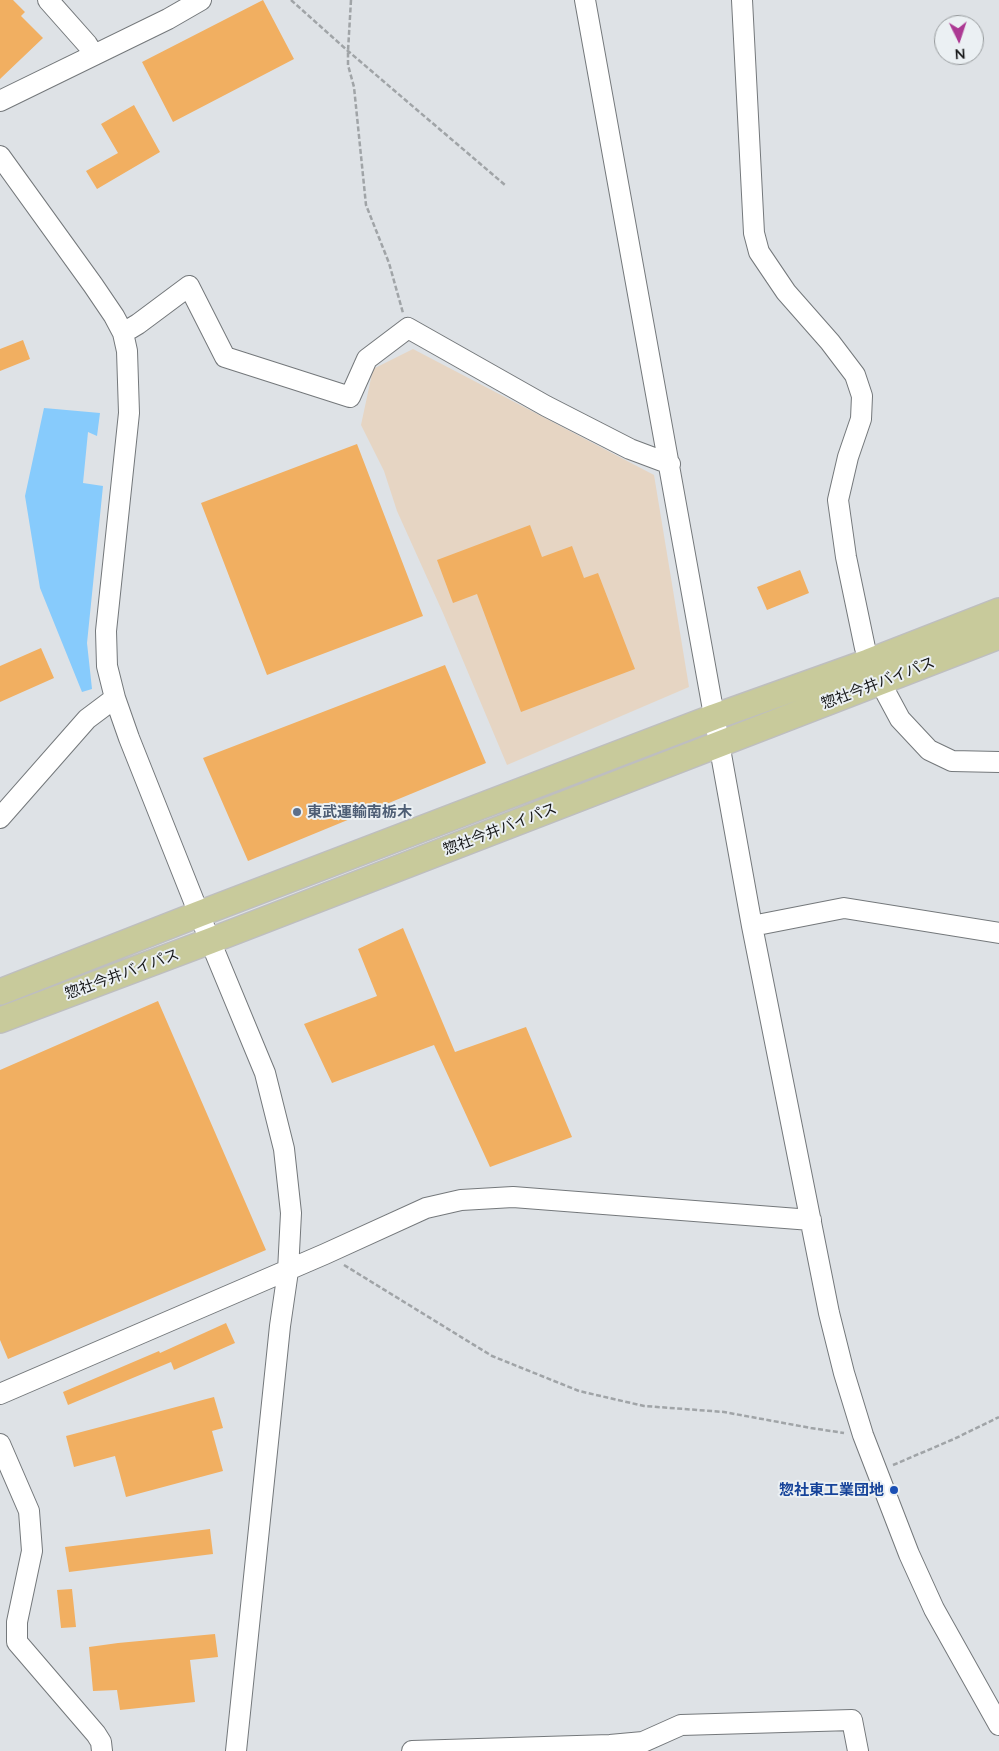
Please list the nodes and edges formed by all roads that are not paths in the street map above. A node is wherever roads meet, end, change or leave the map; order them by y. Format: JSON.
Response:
{"nodes":[{"id":1,"x":48,"y":0,"type":"edge"},
{"id":2,"x":201,"y":0,"type":"edge"},
{"id":3,"x":585,"y":0,"type":"edge"},
{"id":4,"x":742,"y":0,"type":"edge"},
{"id":5,"x":94,"y":55,"type":"junction"},
{"id":6,"x":0,"y":101,"type":"edge"},
{"id":7,"x":0,"y":156,"type":"edge"},
{"id":8,"x":123,"y":333,"type":"junction"},
{"id":9,"x":670,"y":464,"type":"junction"},
{"id":10,"x":999,"y":612,"type":"edge"},
{"id":11,"x":999,"y":636,"type":"edge"},
{"id":12,"x":865,"y":648,"type":"dead end"},
{"id":13,"x":886,"y":693,"type":"dead end"},
{"id":14,"x":115,"y":698,"type":"junction"},
{"id":15,"x":714,"y":717,"type":"junction"},
{"id":16,"x":719,"y":745,"type":"junction"},
{"id":17,"x":999,"y":762,"type":"edge"},
{"id":18,"x":0,"y":818,"type":"edge"},
{"id":19,"x":199,"y":914,"type":"junction"},
{"id":20,"x":752,"y":926,"type":"junction"},
{"id":21,"x":999,"y":933,"type":"edge"},
{"id":22,"x":210,"y":941,"type":"junction"},
{"id":23,"x":0,"y":992,"type":"edge"},
{"id":24,"x":0,"y":1020,"type":"edge"},
{"id":25,"x":811,"y":1220,"type":"junction"},
{"id":26,"x":288,"y":1271,"type":"junction"},
{"id":27,"x":0,"y":1394,"type":"edge"},
{"id":28,"x":0,"y":1444,"type":"edge"},
{"id":29,"x":999,"y":1725,"type":"edge"},
{"id":30,"x":102,"y":1751,"type":"edge"},
{"id":31,"x":236,"y":1751,"type":"edge"},
{"id":32,"x":412,"y":1751,"type":"edge"},
{"id":33,"x":858,"y":1751,"type":"edge"}],
"edges":[{"from":1,"to":5,"type":"street"},
{"from":2,"to":5,"type":"street"},
{"from":3,"to":9,"type":"street"},
{"from":4,"to":12,"type":"street"},
{"from":5,"to":6,"type":"street"},
{"from":7,"to":8,"type":"street"},
{"from":8,"to":9,"type":"street"},
{"from":8,"to":14,"type":"street"},
{"from":9,"to":15,"type":"street"},
{"from":10,"to":15,"type":"main road","name":"惣社今井バイパス"},
{"from":11,"to":16,"type":"main road","name":"惣社今井バイパス"},
{"from":13,"to":17,"type":"street"},
{"from":14,"to":18,"type":"street"},
{"from":14,"to":19,"type":"street"},
{"from":15,"to":16,"type":"street"},
{"from":15,"to":19,"type":"main road","name":"惣社今井バイパス"},
{"from":16,"to":20,"type":"street"},
{"from":16,"to":22,"type":"main road","name":"惣社今井バイパス"},
{"from":19,"to":22,"type":"street"},
{"from":19,"to":23,"type":"main road","name":"惣社今井バイパス"},
{"from":20,"to":21,"type":"street"},
{"from":20,"to":25,"type":"street"},
{"from":22,"to":24,"type":"main road","name":"惣社今井バイパス"},
{"from":22,"to":26,"type":"street"},
{"from":25,"to":26,"type":"street"},
{"from":25,"to":29,"type":"street"},
{"from":26,"to":27,"type":"street"},
{"from":26,"to":31,"type":"street"},
{"from":28,"to":30,"type":"street"},
{"from":32,"to":33,"type":"street"}]}
